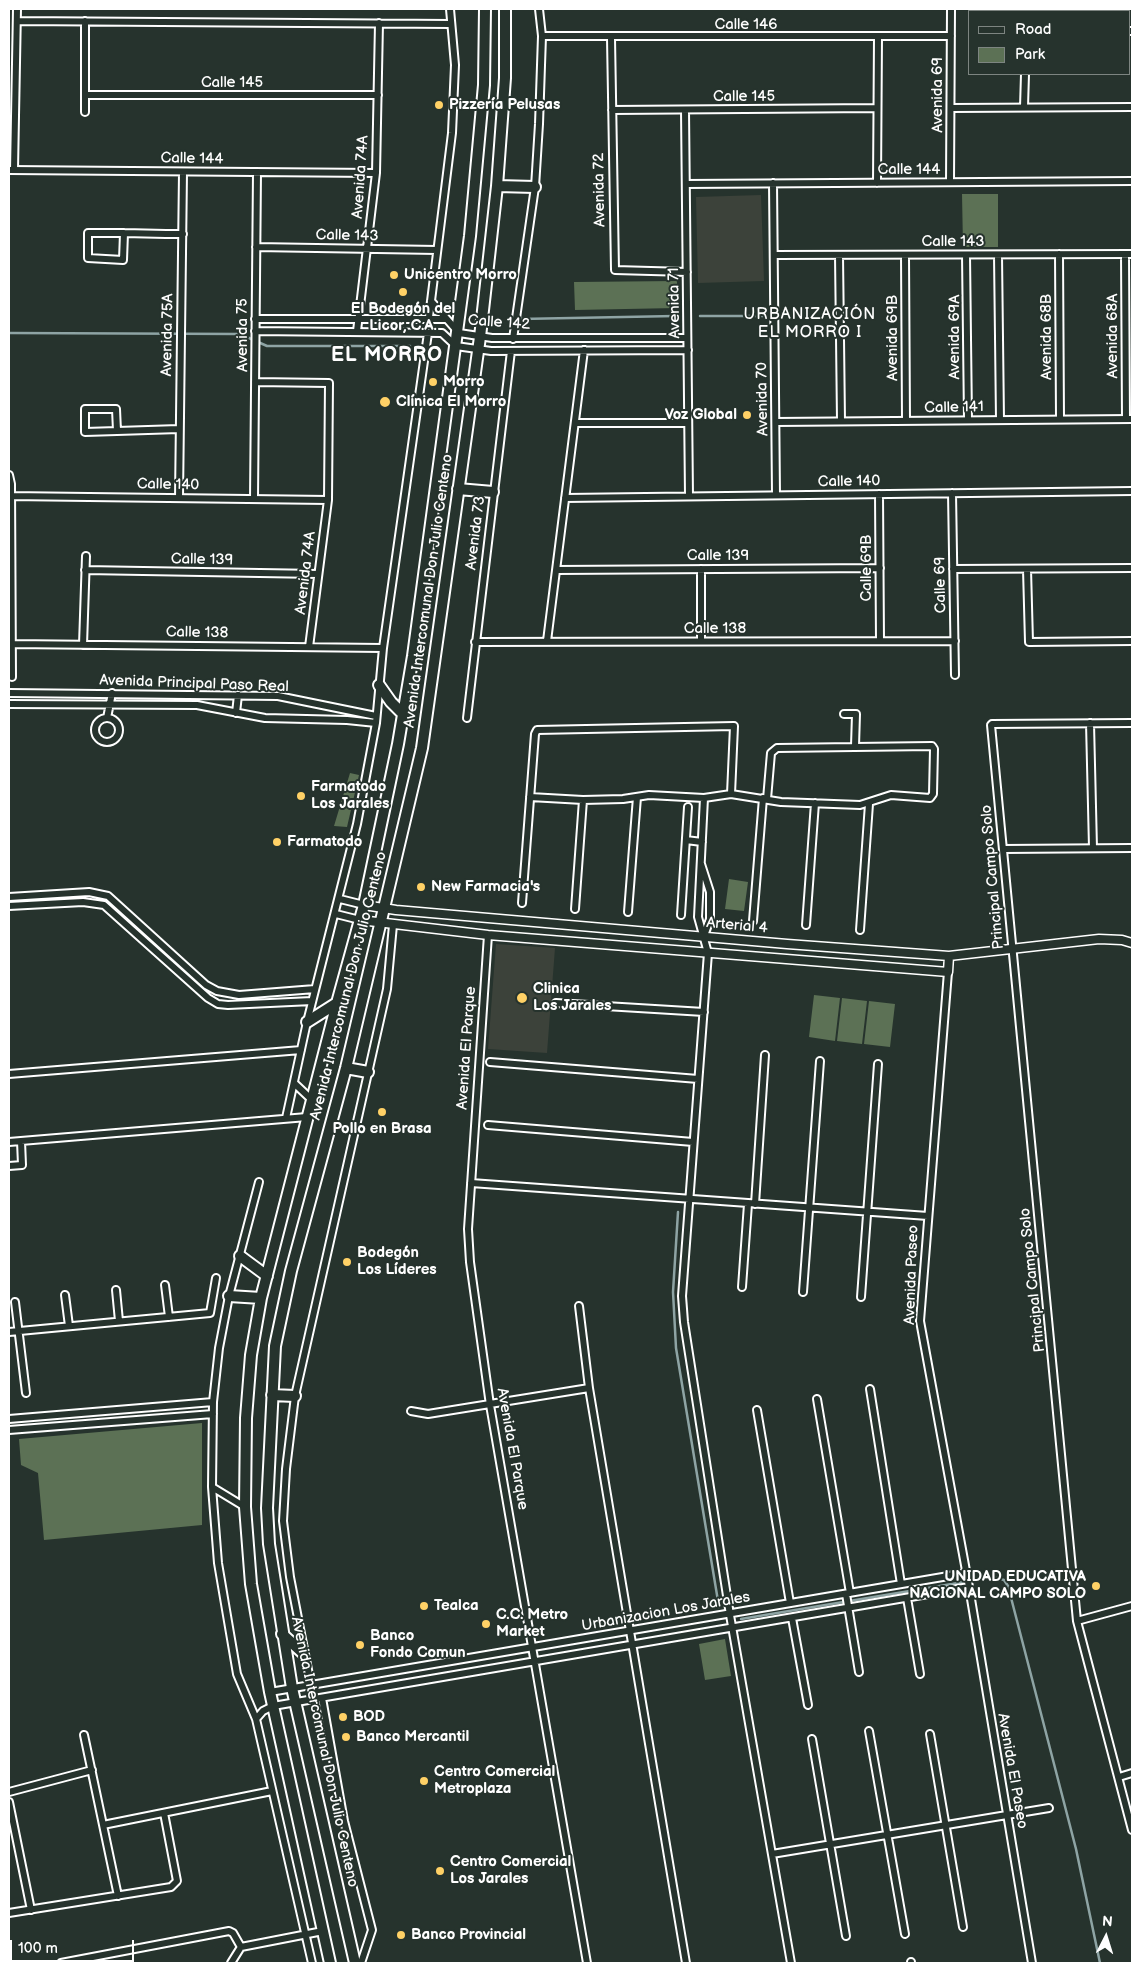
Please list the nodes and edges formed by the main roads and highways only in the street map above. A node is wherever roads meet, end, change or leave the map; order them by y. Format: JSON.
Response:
{"nodes":[{"id":1,"x":485,"y":9,"type":"edge"},
{"id":2,"x":505,"y":9,"type":"edge"},
{"id":3,"x":497,"y":186,"type":"junction"},
{"id":4,"x":534,"y":186,"type":"road end"},
{"id":5,"x":458,"y":489,"type":"junction"},
{"id":6,"x":493,"y":492,"type":"road end"},
{"id":7,"x":379,"y":685,"type":"road end"},
{"id":8,"x":403,"y":714,"type":"junction"},
{"id":9,"x":337,"y":1003,"type":"junction"},
{"id":10,"x":307,"y":1022,"type":"road end"},
{"id":11,"x":346,"y":1068,"type":"junction"},
{"id":12,"x":368,"y":1072,"type":"road end"},
{"id":13,"x":240,"y":1256,"type":"road end"},
{"id":14,"x":267,"y":1276,"type":"junction"},
{"id":15,"x":229,"y":1296,"type":"road end"},
{"id":16,"x":261,"y":1298,"type":"junction"},
{"id":17,"x":272,"y":1395,"type":"junction"},
{"id":18,"x":295,"y":1396,"type":"road end"},
{"id":19,"x":282,"y":1634,"type":"junction"},
{"id":20,"x":302,"y":1653,"type":"road end"},
{"id":21,"x":330,"y":1963,"type":"edge"},
{"id":22,"x":354,"y":1963,"type":"edge"}],
"edges":[{"from":1,"to":8,"type":"main road","name":"Avenida Intercomunal Don Julio Centeno"},
{"from":2,"to":3,"type":"main road","name":"Avenida Intercomunal Don Julio Centeno"},
{"from":3,"to":4,"type":"main road"},
{"from":3,"to":5,"type":"main road","name":"Avenida Intercomunal Don Julio Centeno"},
{"from":5,"to":6,"type":"main road"},
{"from":5,"to":11,"type":"main road","name":"Avenida Intercomunal Don Julio Centeno"},
{"from":7,"to":8,"type":"main road"},
{"from":8,"to":9,"type":"main road","name":"Avenida Intercomunal Don Julio Centeno"},
{"from":9,"to":10,"type":"main road"},
{"from":9,"to":14,"type":"main road","name":"Avenida Intercomunal Don Julio Centeno"},
{"from":11,"to":12,"type":"main road"},
{"from":11,"to":17,"type":"main road","name":"Avenida Intercomunal Don Julio Centeno"},
{"from":13,"to":14,"type":"main road"},
{"from":14,"to":16,"type":"main road","name":"Avenida Intercomunal Don Julio Centeno"},
{"from":15,"to":16,"type":"main road"},
{"from":16,"to":21,"type":"main road","name":"Avenida Intercomunal Don Julio Centeno"},
{"from":17,"to":18,"type":"main road"},
{"from":17,"to":19,"type":"main road","name":"Avenida Intercomunal Don Julio Centeno"},
{"from":19,"to":20,"type":"main road"},
{"from":19,"to":22,"type":"main road","name":"Avenida Intercomunal Don Julio Centeno"}]}
